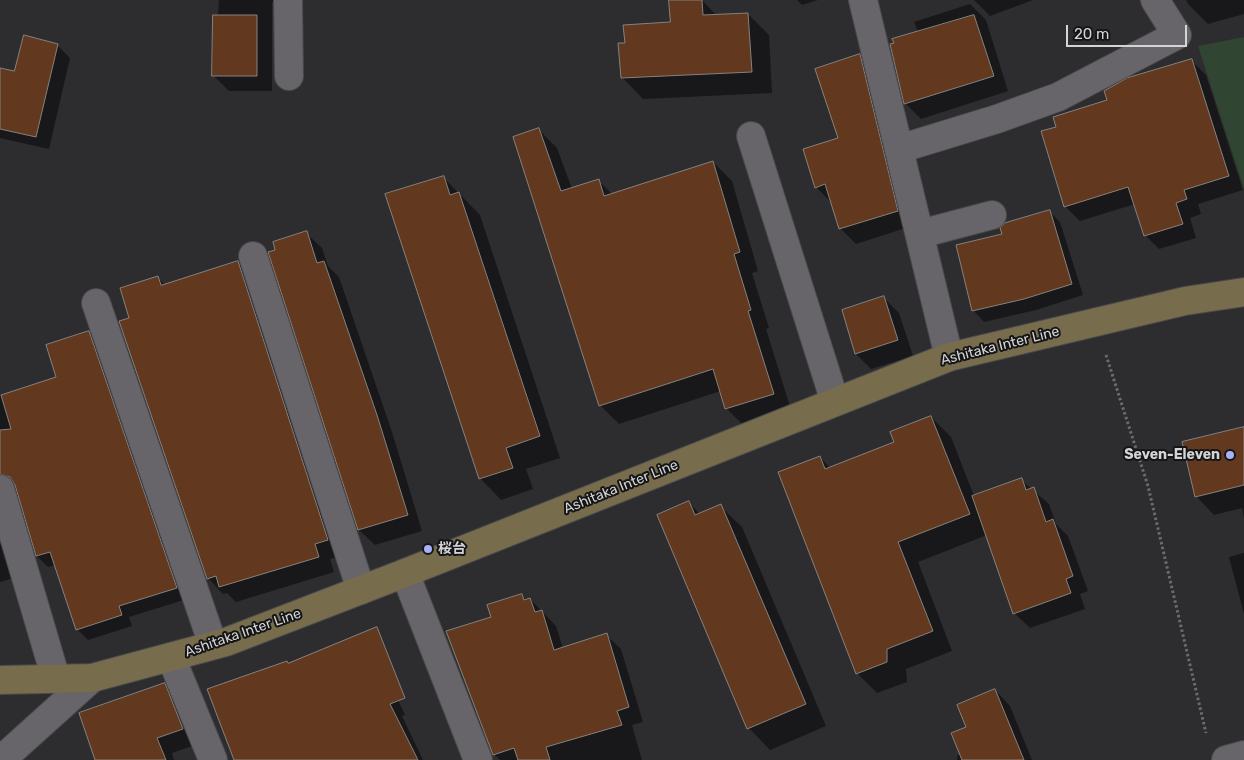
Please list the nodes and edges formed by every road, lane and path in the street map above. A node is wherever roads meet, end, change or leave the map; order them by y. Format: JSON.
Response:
{"nodes":[{"id":1,"x":288,"y":0,"type":"edge"},
{"id":2,"x":863,"y":0,"type":"edge"},
{"id":3,"x":1155,"y":0,"type":"edge"},
{"id":4,"x":289,"y":76,"type":"dead end"},
{"id":5,"x":751,"y":136,"type":"dead end"},
{"id":6,"x":899,"y":149,"type":"junction"},
{"id":7,"x":992,"y":214,"type":"dead end"},
{"id":8,"x":920,"y":234,"type":"junction"},
{"id":9,"x":253,"y":256,"type":"dead end"},
{"id":10,"x":1244,"y":292,"type":"edge"},
{"id":11,"x":96,"y":303,"type":"dead end"},
{"id":12,"x":1096,"y":322,"type":"junction"},
{"id":13,"x":950,"y":356,"type":"junction"},
{"id":14,"x":835,"y":402,"type":"junction"},
{"id":15,"x":0,"y":489,"type":"edge"},
{"id":16,"x":405,"y":573,"type":"junction"},
{"id":17,"x":361,"y":590,"type":"junction"},
{"id":18,"x":213,"y":645,"type":"junction"},
{"id":19,"x":171,"y":657,"type":"junction"},
{"id":20,"x":92,"y":678,"type":"junction"},
{"id":21,"x":56,"y":679,"type":"junction"},
{"id":22,"x":0,"y":680,"type":"edge"},
{"id":23,"x":1217,"y":751,"type":"edge"},
{"id":24,"x":1244,"y":755,"type":"edge"},
{"id":25,"x":1,"y":760,"type":"edge"},
{"id":26,"x":213,"y":760,"type":"edge"},
{"id":27,"x":478,"y":760,"type":"edge"}],
"edges":[{"from":1,"to":4,"type":"street"},
{"from":2,"to":6,"type":"street"},
{"from":3,"to":6,"type":"street"},
{"from":5,"to":14,"type":"street"},
{"from":6,"to":8,"type":"street"},
{"from":7,"to":8,"type":"street"},
{"from":8,"to":13,"type":"street"},
{"from":9,"to":17,"type":"street"},
{"from":10,"to":12,"type":"main road","name":"Ashitaka Inter Line"},
{"from":11,"to":18,"type":"street"},
{"from":12,"to":13,"type":"main road","name":"Ashitaka Inter Line"},
{"from":12,"to":23,"type":"path"},
{"from":13,"to":14,"type":"main road","name":"Ashitaka Inter Line"},
{"from":14,"to":16,"type":"main road","name":"Ashitaka Inter Line"},
{"from":15,"to":21,"type":"street"},
{"from":16,"to":17,"type":"main road","name":"Ashitaka Inter Line"},
{"from":16,"to":27,"type":"street"},
{"from":17,"to":18,"type":"main road","name":"Ashitaka Inter Line"},
{"from":18,"to":19,"type":"main road","name":"Ashitaka Inter Line"},
{"from":19,"to":20,"type":"main road","name":"Ashitaka Inter Line"},
{"from":19,"to":26,"type":"street"},
{"from":20,"to":21,"type":"main road","name":"Ashitaka Inter Line"},
{"from":20,"to":25,"type":"street"},
{"from":21,"to":22,"type":"main road","name":"Ashitaka Inter Line"},
{"from":23,"to":24,"type":"street"}]}
